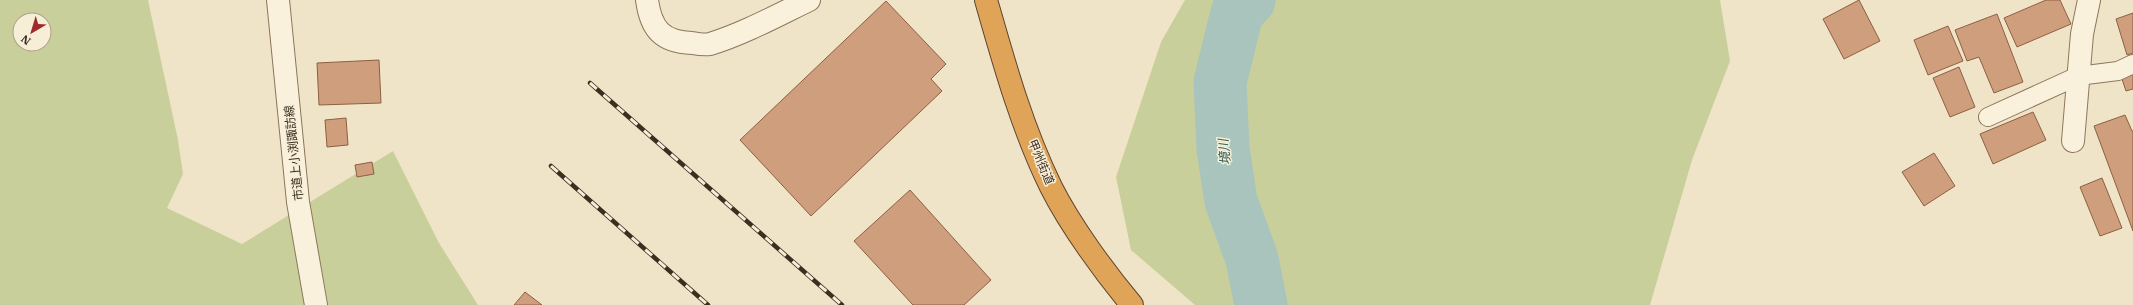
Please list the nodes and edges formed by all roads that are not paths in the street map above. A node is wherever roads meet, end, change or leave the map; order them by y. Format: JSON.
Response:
{"nodes":[{"id":1,"x":647,"y":0,"type":"edge"},
{"id":2,"x":809,"y":0,"type":"edge"},
{"id":3,"x":986,"y":0,"type":"edge"},
{"id":4,"x":2089,"y":0,"type":"edge"},
{"id":5,"x":281,"y":1,"type":"edge"},
{"id":6,"x":2133,"y":64,"type":"edge"},
{"id":7,"x":2078,"y":76,"type":"junction"},
{"id":8,"x":1988,"y":117,"type":"dead end"},
{"id":9,"x":2073,"y":141,"type":"dead end"},
{"id":10,"x":316,"y":305,"type":"edge"},
{"id":11,"x":1132,"y":305,"type":"edge"}],
"edges":[{"from":1,"to":2,"type":"street"},
{"from":3,"to":11,"type":"highway","name":"甲州街道"},
{"from":4,"to":7,"type":"street"},
{"from":5,"to":10,"type":"street","name":"市道上小渕諏訪線"},
{"from":6,"to":7,"type":"lane"},
{"from":7,"to":8,"type":"lane"},
{"from":7,"to":9,"type":"street"}]}
